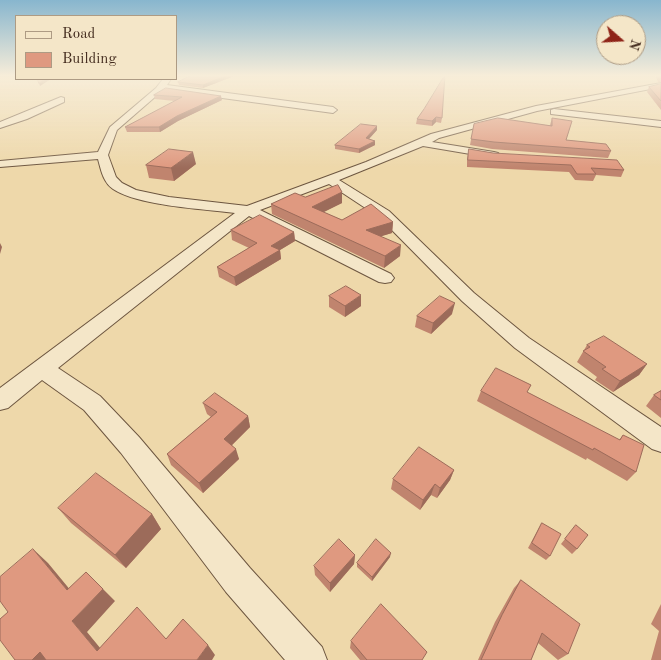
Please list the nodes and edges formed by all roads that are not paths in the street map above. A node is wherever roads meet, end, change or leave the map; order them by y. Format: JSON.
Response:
{"nodes":[{"id":1,"x":49,"y":106,"type":"edge"},
{"id":2,"x":138,"y":106,"type":"edge"},
{"id":3,"x":307,"y":106,"type":"edge"},
{"id":4,"x":552,"y":106,"type":"edge"},
{"id":5,"x":536,"y":109,"type":"junction"},
{"id":6,"x":333,"y":110,"type":"dead end"},
{"id":7,"x":661,"y":124,"type":"edge"},
{"id":8,"x":0,"y":126,"type":"edge"},
{"id":9,"x":434,"y":136,"type":"junction"},
{"id":10,"x":464,"y":138,"type":"dead end"},
{"id":11,"x":422,"y":144,"type":"junction"},
{"id":12,"x":102,"y":155,"type":"junction"},
{"id":13,"x":501,"y":155,"type":"edge"},
{"id":14,"x":0,"y":164,"type":"edge"},
{"id":15,"x":331,"y":180,"type":"junction"},
{"id":16,"x":248,"y":210,"type":"junction"},
{"id":17,"x":385,"y":278,"type":"dead end"},
{"id":18,"x":42,"y":369,"type":"junction"},
{"id":19,"x":0,"y":401,"type":"edge"},
{"id":20,"x":661,"y":440,"type":"edge"},
{"id":21,"x":309,"y":660,"type":"edge"}],
"edges":[{"from":1,"to":8,"type":"street"},
{"from":2,"to":12,"type":"street"},
{"from":3,"to":6,"type":"street"},
{"from":4,"to":5,"type":"street"},
{"from":5,"to":7,"type":"street"},
{"from":5,"to":9,"type":"street"},
{"from":9,"to":10,"type":"street"},
{"from":9,"to":11,"type":"street"},
{"from":11,"to":13,"type":"street"},
{"from":11,"to":15,"type":"street"},
{"from":12,"to":14,"type":"street"},
{"from":12,"to":16,"type":"street"},
{"from":15,"to":16,"type":"street"},
{"from":15,"to":20,"type":"street"},
{"from":16,"to":17,"type":"street"},
{"from":16,"to":18,"type":"street"},
{"from":18,"to":19,"type":"street"},
{"from":18,"to":21,"type":"street"}]}
